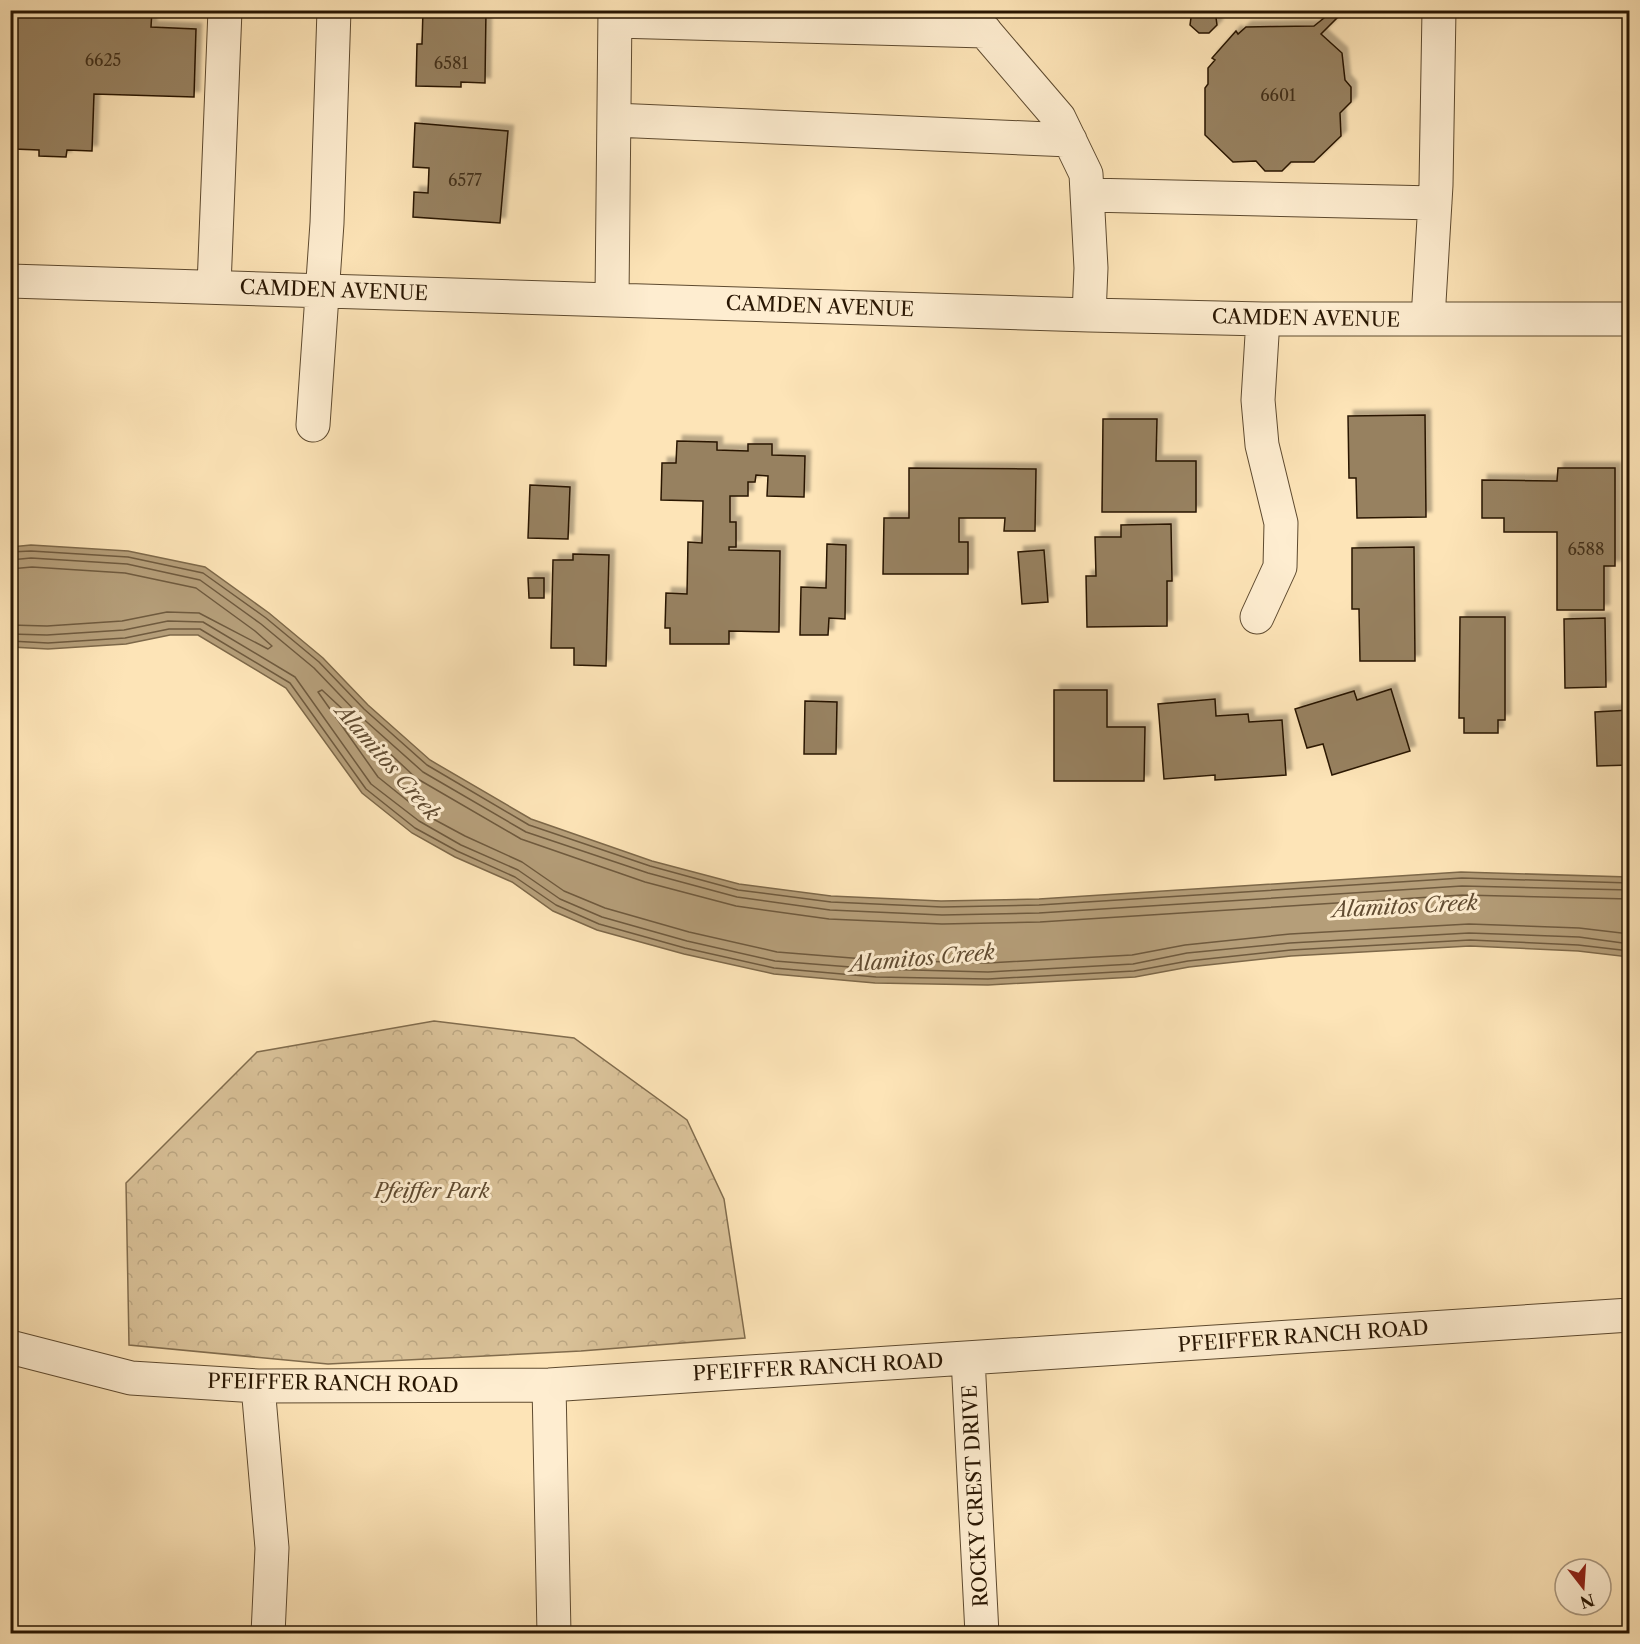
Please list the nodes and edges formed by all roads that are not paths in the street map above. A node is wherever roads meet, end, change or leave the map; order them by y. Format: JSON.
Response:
{"nodes":[{"id":1,"x":225,"y":10,"type":"edge"},
{"id":2,"x":334,"y":10,"type":"edge"},
{"id":3,"x":1439,"y":10,"type":"edge"},
{"id":4,"x":615,"y":16,"type":"edge"},
{"id":5,"x":976,"y":21,"type":"edge"},
{"id":6,"x":614,"y":120,"type":"junction"},
{"id":7,"x":1070,"y":140,"type":"junction"},
{"id":8,"x":1436,"y":194,"type":"junction"},
{"id":9,"x":1088,"y":195,"type":"junction"},
{"id":10,"x":10,"y":280,"type":"edge"},
{"id":11,"x":214,"y":286,"type":"junction"},
{"id":12,"x":321,"y":289,"type":"junction"},
{"id":13,"x":612,"y":298,"type":"junction"},
{"id":14,"x":1089,"y":315,"type":"junction"},
{"id":15,"x":1263,"y":319,"type":"junction"},
{"id":16,"x":1629,"y":319,"type":"edge"},
{"id":17,"x":1428,"y":320,"type":"junction"},
{"id":18,"x":313,"y":425,"type":"dead end"},
{"id":19,"x":1257,"y":617,"type":"dead end"},
{"id":20,"x":1629,"y":1315,"type":"edge"},
{"id":21,"x":10,"y":1347,"type":"edge"},
{"id":22,"x":968,"y":1358,"type":"junction"},
{"id":23,"x":549,"y":1385,"type":"junction"},
{"id":24,"x":258,"y":1386,"type":"junction"},
{"id":25,"x":268,"y":1634,"type":"edge"},
{"id":26,"x":554,"y":1634,"type":"edge"},
{"id":27,"x":982,"y":1634,"type":"edge"}],
"edges":[{"from":1,"to":11,"type":"street"},
{"from":2,"to":12,"type":"street"},
{"from":3,"to":8,"type":"street"},
{"from":4,"to":5,"type":"street"},
{"from":4,"to":6,"type":"street"},
{"from":5,"to":7,"type":"street"},
{"from":6,"to":7,"type":"street"},
{"from":6,"to":13,"type":"street"},
{"from":7,"to":9,"type":"street"},
{"from":8,"to":9,"type":"street"},
{"from":8,"to":17,"type":"street"},
{"from":9,"to":14,"type":"street"},
{"from":10,"to":11,"type":"street","name":"CAMDEN AVENUE"},
{"from":11,"to":12,"type":"street","name":"CAMDEN AVENUE"},
{"from":12,"to":13,"type":"street","name":"CAMDEN AVENUE"},
{"from":12,"to":18,"type":"street"},
{"from":13,"to":14,"type":"street","name":"CAMDEN AVENUE"},
{"from":14,"to":15,"type":"street","name":"CAMDEN AVENUE"},
{"from":15,"to":17,"type":"street","name":"CAMDEN AVENUE"},
{"from":15,"to":19,"type":"street"},
{"from":16,"to":17,"type":"street","name":"CAMDEN AVENUE"},
{"from":20,"to":22,"type":"street","name":"PFEIFFER RANCH ROAD"},
{"from":21,"to":24,"type":"street","name":"PFEIFFER RANCH ROAD"},
{"from":22,"to":23,"type":"street","name":"PFEIFFER RANCH ROAD"},
{"from":22,"to":27,"type":"street","name":"ROCKY CREST DRIVE"},
{"from":23,"to":24,"type":"street","name":"PFEIFFER RANCH ROAD"},
{"from":23,"to":26,"type":"street"},
{"from":24,"to":25,"type":"street"}]}
